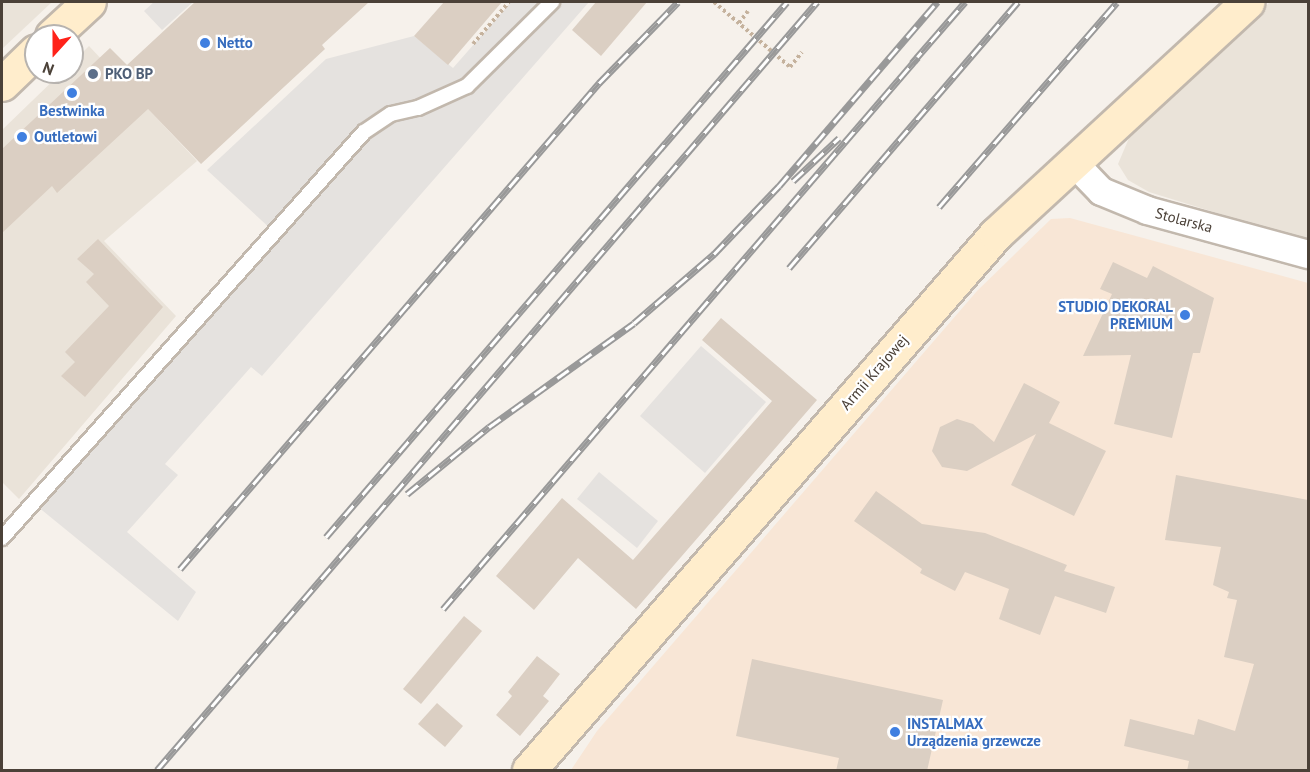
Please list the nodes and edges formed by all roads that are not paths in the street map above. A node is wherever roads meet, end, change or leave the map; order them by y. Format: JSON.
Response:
{"nodes":[{"id":1,"x":89,"y":2,"type":"edge"},
{"id":2,"x":552,"y":2,"type":"edge"},
{"id":3,"x":1247,"y":2,"type":"edge"},
{"id":4,"x":65,"y":24,"type":"edge"},
{"id":5,"x":24,"y":63,"type":"edge"},
{"id":6,"x":2,"y":84,"type":"edge"},
{"id":7,"x":1073,"y":162,"type":"junction"},
{"id":8,"x":1308,"y":254,"type":"edge"},
{"id":9,"x":2,"y":538,"type":"edge"},
{"id":10,"x":529,"y":771,"type":"edge"}],
"edges":[{"from":1,"to":4,"type":"street"},
{"from":2,"to":9,"type":"lane"},
{"from":3,"to":7,"type":"street","name":"Armii Krajowej"},
{"from":5,"to":6,"type":"street"},
{"from":7,"to":8,"type":"street","name":"Stolarska"},
{"from":7,"to":10,"type":"street","name":"Armii Krajowej"}]}
